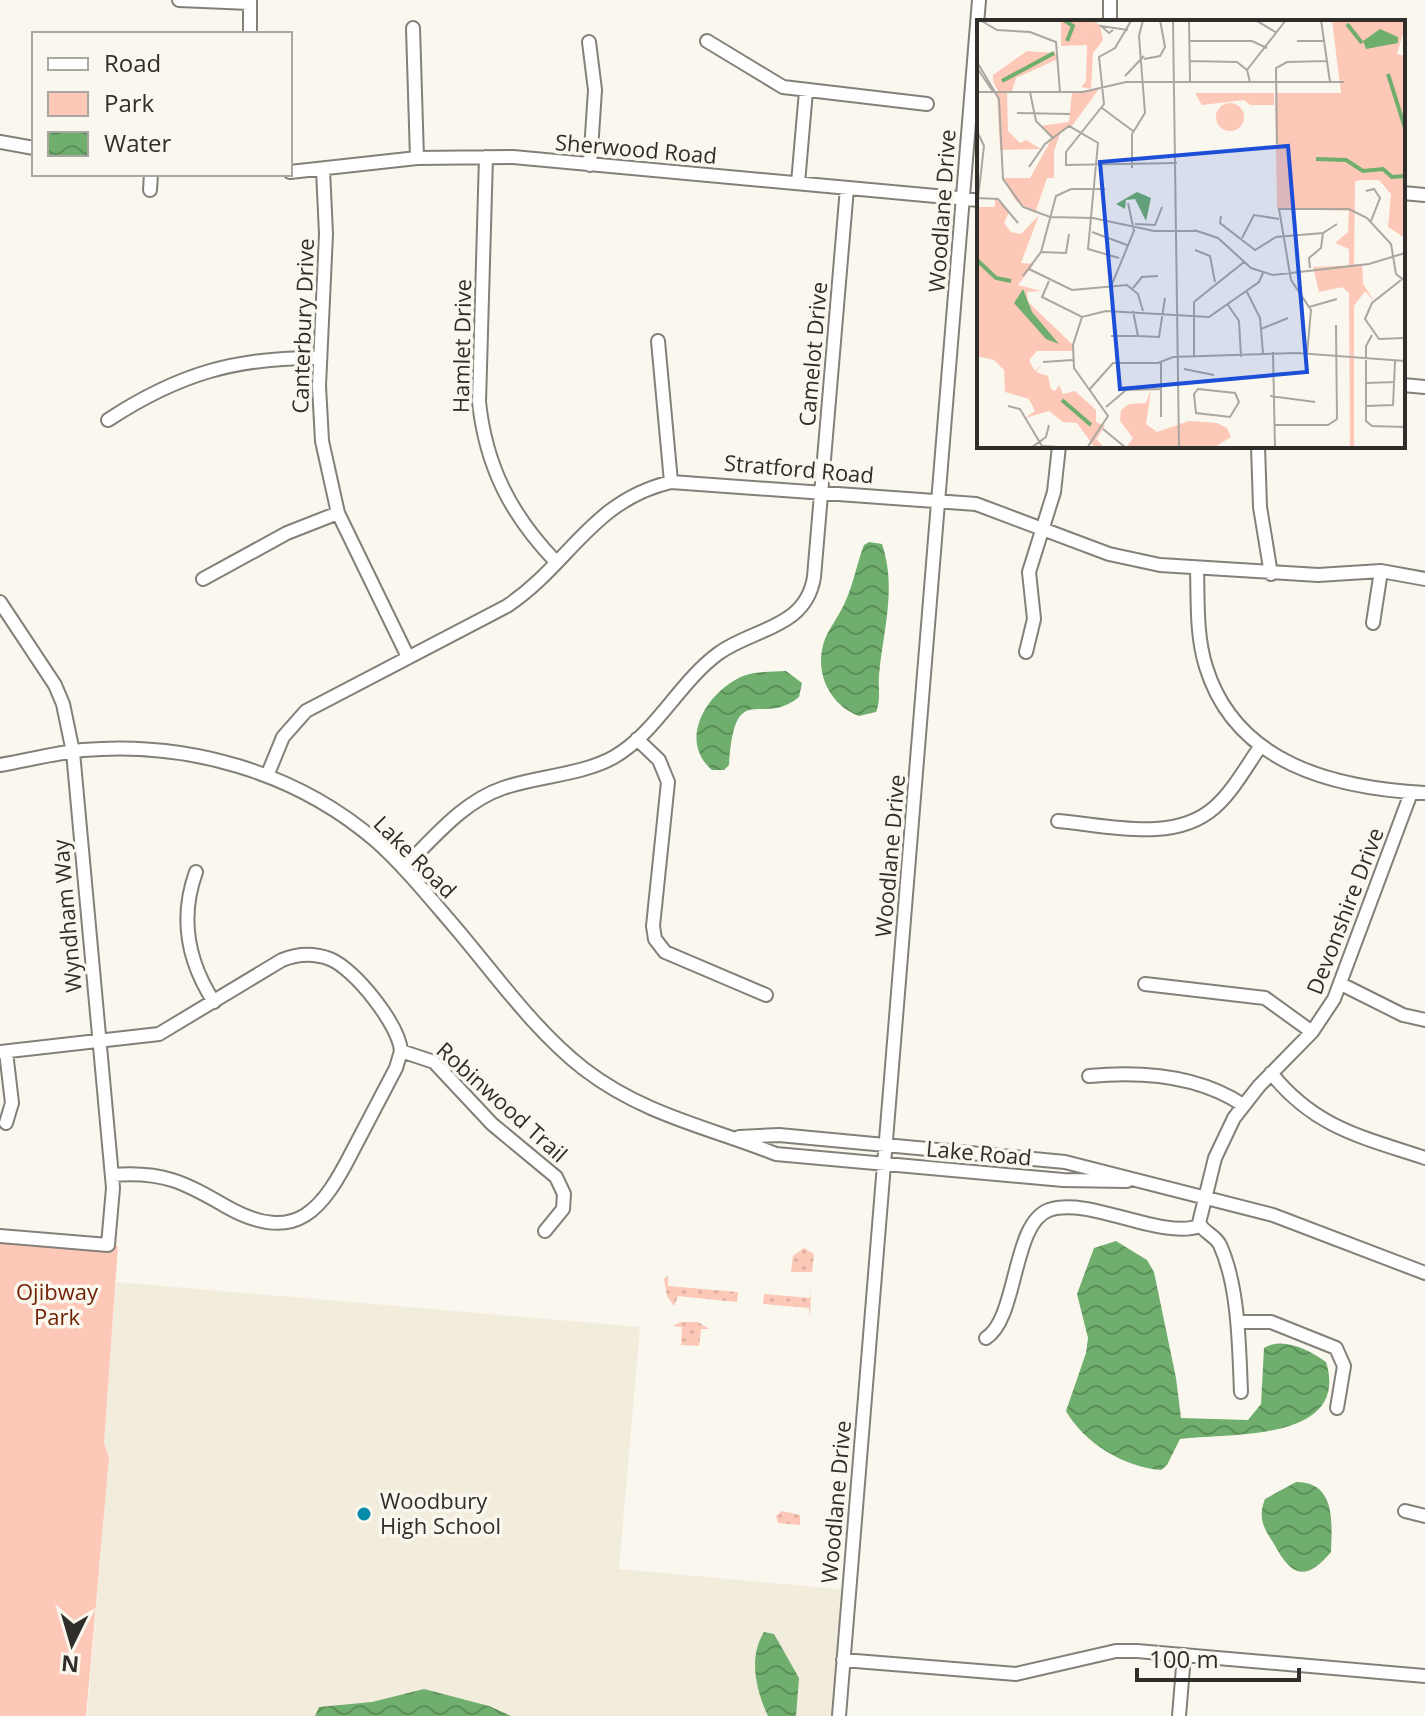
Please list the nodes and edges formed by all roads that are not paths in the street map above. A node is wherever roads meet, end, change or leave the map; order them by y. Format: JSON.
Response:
{"nodes":[{"id":1,"x":179,"y":0,"type":"edge"},
{"id":2,"x":979,"y":0,"type":"edge"},
{"id":3,"x":250,"y":2,"type":"edge"},
{"id":4,"x":977,"y":20,"type":"edge"},
{"id":5,"x":977,"y":25,"type":"edge"},
{"id":6,"x":413,"y":28,"type":"dead end"},
{"id":7,"x":250,"y":32,"type":"edge"},
{"id":8,"x":707,"y":41,"type":"dead end"},
{"id":9,"x":589,"y":42,"type":"dead end"},
{"id":10,"x":806,"y":91,"type":"junction"},
{"id":11,"x":927,"y":104,"type":"dead end"},
{"id":12,"x":0,"y":142,"type":"edge"},
{"id":13,"x":32,"y":148,"type":"edge"},
{"id":14,"x":486,"y":157,"type":"junction"},
{"id":15,"x":417,"y":158,"type":"junction"},
{"id":16,"x":590,"y":165,"type":"junction"},
{"id":17,"x":323,"y":170,"type":"junction"},
{"id":18,"x":292,"y":172,"type":"edge"},
{"id":19,"x":151,"y":176,"type":"edge"},
{"id":20,"x":798,"y":183,"type":"junction"},
{"id":21,"x":847,"y":188,"type":"junction"},
{"id":22,"x":150,"y":190,"type":"dead end"},
{"id":23,"x":1405,"y":193,"type":"edge"},
{"id":24,"x":1425,"y":195,"type":"edge"},
{"id":25,"x":963,"y":198,"type":"junction"},
{"id":26,"x":977,"y":200,"type":"edge"},
{"id":27,"x":658,"y":341,"type":"dead end"},
{"id":28,"x":320,"y":358,"type":"junction"},
{"id":29,"x":1405,"y":385,"type":"edge"},
{"id":30,"x":1425,"y":387,"type":"edge"},
{"id":31,"x":108,"y":420,"type":"dead end"},
{"id":32,"x":1059,"y":448,"type":"edge"},
{"id":33,"x":1258,"y":448,"type":"edge"},
{"id":34,"x":671,"y":482,"type":"junction"},
{"id":35,"x":821,"y":491,"type":"junction"},
{"id":36,"x":939,"y":500,"type":"junction"},
{"id":37,"x":338,"y":513,"type":"junction"},
{"id":38,"x":1042,"y":526,"type":"junction"},
{"id":39,"x":556,"y":562,"type":"junction"},
{"id":40,"x":1197,"y":569,"type":"junction"},
{"id":41,"x":1381,"y":571,"type":"junction"},
{"id":42,"x":1271,"y":574,"type":"junction"},
{"id":43,"x":203,"y":579,"type":"dead end"},
{"id":44,"x":1425,"y":579,"type":"edge"},
{"id":45,"x":0,"y":602,"type":"edge"},
{"id":46,"x":6,"y":623,"type":"edge"},
{"id":47,"x":1373,"y":623,"type":"dead end"},
{"id":48,"x":1026,"y":652,"type":"dead end"},
{"id":49,"x":408,"y":657,"type":"junction"},
{"id":50,"x":637,"y":739,"type":"junction"},
{"id":51,"x":1260,"y":747,"type":"junction"},
{"id":52,"x":73,"y":752,"type":"junction"},
{"id":53,"x":0,"y":765,"type":"edge"},
{"id":54,"x":267,"y":776,"type":"junction"},
{"id":55,"x":1411,"y":793,"type":"junction"},
{"id":56,"x":1425,"y":793,"type":"edge"},
{"id":57,"x":1058,"y":821,"type":"dead end"},
{"id":58,"x":403,"y":868,"type":"junction"},
{"id":59,"x":196,"y":872,"type":"dead end"},
{"id":60,"x":1145,"y":984,"type":"dead end"},
{"id":61,"x":1341,"y":984,"type":"junction"},
{"id":62,"x":766,"y":995,"type":"dead end"},
{"id":63,"x":214,"y":1002,"type":"junction"},
{"id":64,"x":1425,"y":1020,"type":"edge"},
{"id":65,"x":1312,"y":1032,"type":"junction"},
{"id":66,"x":99,"y":1042,"type":"junction"},
{"id":67,"x":401,"y":1051,"type":"junction"},
{"id":68,"x":3,"y":1052,"type":"edge"},
{"id":69,"x":1271,"y":1073,"type":"junction"},
{"id":70,"x":1089,"y":1076,"type":"dead end"},
{"id":71,"x":1243,"y":1105,"type":"junction"},
{"id":72,"x":6,"y":1123,"type":"dead end"},
{"id":73,"x":735,"y":1137,"type":"junction"},
{"id":74,"x":885,"y":1145,"type":"junction"},
{"id":75,"x":1425,"y":1158,"type":"edge"},
{"id":76,"x":884,"y":1164,"type":"junction"},
{"id":77,"x":112,"y":1175,"type":"junction"},
{"id":78,"x":1127,"y":1181,"type":"junction"},
{"id":79,"x":1204,"y":1196,"type":"junction"},
{"id":80,"x":1200,"y":1226,"type":"junction"},
{"id":81,"x":545,"y":1231,"type":"dead end"},
{"id":82,"x":0,"y":1236,"type":"edge"},
{"id":83,"x":1425,"y":1273,"type":"edge"},
{"id":84,"x":1237,"y":1322,"type":"junction"},
{"id":85,"x":986,"y":1338,"type":"dead end"},
{"id":86,"x":1241,"y":1392,"type":"dead end"},
{"id":87,"x":1337,"y":1408,"type":"dead end"},
{"id":88,"x":1405,"y":1511,"type":"dead end"},
{"id":89,"x":1425,"y":1516,"type":"edge"},
{"id":90,"x":1184,"y":1655,"type":"junction"},
{"id":91,"x":843,"y":1660,"type":"junction"},
{"id":92,"x":1425,"y":1676,"type":"edge"},
{"id":93,"x":839,"y":1716,"type":"edge"},
{"id":94,"x":1179,"y":1716,"type":"edge"}],
"edges":[{"from":1,"to":3,"type":"street"},
{"from":2,"to":4,"type":"street","name":"Woodlane Drive"},
{"from":3,"to":7,"type":"street"},
{"from":5,"to":25,"type":"street","name":"Woodlane Drive"},
{"from":6,"to":15,"type":"street"},
{"from":8,"to":10,"type":"street"},
{"from":9,"to":16,"type":"street"},
{"from":10,"to":11,"type":"street"},
{"from":10,"to":20,"type":"street"},
{"from":12,"to":13,"type":"street"},
{"from":14,"to":15,"type":"street","name":"Sherwood Road"},
{"from":14,"to":16,"type":"street","name":"Sherwood Road"},
{"from":14,"to":39,"type":"street","name":"Hamlet Drive"},
{"from":15,"to":17,"type":"street","name":"Sherwood Road"},
{"from":16,"to":20,"type":"street","name":"Sherwood Road"},
{"from":17,"to":18,"type":"street","name":"Sherwood Road"},
{"from":17,"to":28,"type":"street","name":"Canterbury Drive"},
{"from":19,"to":22,"type":"street"},
{"from":20,"to":21,"type":"street","name":"Sherwood Road"},
{"from":21,"to":25,"type":"street","name":"Sherwood Road"},
{"from":21,"to":35,"type":"street","name":"Camelot Drive"},
{"from":23,"to":24,"type":"street"},
{"from":25,"to":26,"type":"street","name":"Sherwood Road"},
{"from":25,"to":36,"type":"street","name":"Woodlane Drive"},
{"from":27,"to":34,"type":"street"},
{"from":28,"to":31,"type":"street"},
{"from":28,"to":37,"type":"street","name":"Canterbury Drive"},
{"from":29,"to":30,"type":"street"},
{"from":32,"to":38,"type":"street"},
{"from":33,"to":42,"type":"street"},
{"from":34,"to":35,"type":"street","name":"Stratford Road"},
{"from":34,"to":39,"type":"street","name":"Stratford Road"},
{"from":35,"to":36,"type":"street","name":"Stratford Road"},
{"from":35,"to":50,"type":"street","name":"Camelot Drive"},
{"from":36,"to":38,"type":"street","name":"Stratford Road"},
{"from":36,"to":74,"type":"street","name":"Woodlane Drive"},
{"from":37,"to":43,"type":"street"},
{"from":37,"to":49,"type":"street","name":"Canterbury Drive"},
{"from":38,"to":40,"type":"street","name":"Stratford Road"},
{"from":38,"to":48,"type":"street"},
{"from":39,"to":49,"type":"street","name":"Stratford Road"},
{"from":40,"to":42,"type":"street","name":"Stratford Road"},
{"from":40,"to":51,"type":"street"},
{"from":41,"to":42,"type":"street","name":"Stratford Road"},
{"from":41,"to":44,"type":"street","name":"Stratford Road"},
{"from":41,"to":47,"type":"street"},
{"from":45,"to":46,"type":"street","name":"Wyndham Way"},
{"from":46,"to":52,"type":"street","name":"Wyndham Way"},
{"from":49,"to":54,"type":"street","name":"Stratford Road"},
{"from":50,"to":58,"type":"street","name":"Camelot Drive"},
{"from":50,"to":62,"type":"street"},
{"from":51,"to":55,"type":"street"},
{"from":51,"to":57,"type":"street"},
{"from":52,"to":53,"type":"street","name":"Lake Road"},
{"from":52,"to":54,"type":"street","name":"Lake Road"},
{"from":52,"to":66,"type":"street","name":"Wyndham Way"},
{"from":54,"to":58,"type":"street","name":"Lake Road"},
{"from":55,"to":56,"type":"street"},
{"from":55,"to":61,"type":"street","name":"Devonshire Drive"},
{"from":58,"to":73,"type":"street","name":"Lake Road"},
{"from":59,"to":63,"type":"street"},
{"from":60,"to":65,"type":"street"},
{"from":61,"to":64,"type":"street"},
{"from":61,"to":65,"type":"street","name":"Devonshire Drive"},
{"from":63,"to":66,"type":"street","name":"Robinwood Trail"},
{"from":63,"to":67,"type":"street","name":"Robinwood Trail"},
{"from":65,"to":69,"type":"street","name":"Devonshire Drive"},
{"from":66,"to":68,"type":"street","name":"Robinwood Trail"},
{"from":66,"to":77,"type":"street","name":"Wyndham Way"},
{"from":67,"to":77,"type":"street"},
{"from":67,"to":81,"type":"street","name":"Robinwood Trail"},
{"from":68,"to":72,"type":"street"},
{"from":69,"to":71,"type":"street","name":"Devonshire Drive"},
{"from":69,"to":75,"type":"street"},
{"from":70,"to":71,"type":"street"},
{"from":71,"to":79,"type":"street","name":"Devonshire Drive"},
{"from":73,"to":74,"type":"street","name":"Lake Road"},
{"from":73,"to":76,"type":"street","name":"Lake Road"},
{"from":74,"to":76,"type":"street","name":"Woodlane Drive"},
{"from":74,"to":78,"type":"street","name":"Lake Road"},
{"from":76,"to":78,"type":"street","name":"Lake Road"},
{"from":76,"to":91,"type":"street","name":"Woodlane Drive"},
{"from":77,"to":82,"type":"street","name":"Wyndham Way"},
{"from":78,"to":79,"type":"street","name":"Lake Road"},
{"from":79,"to":80,"type":"street","name":"Devonshire Drive"},
{"from":79,"to":83,"type":"street","name":"Lake Road"},
{"from":80,"to":84,"type":"street"},
{"from":80,"to":85,"type":"street"},
{"from":84,"to":86,"type":"street"},
{"from":84,"to":87,"type":"street"},
{"from":88,"to":89,"type":"street"},
{"from":90,"to":91,"type":"street"},
{"from":90,"to":92,"type":"street"},
{"from":90,"to":94,"type":"street"},
{"from":91,"to":93,"type":"street","name":"Woodlane Drive"}]}
